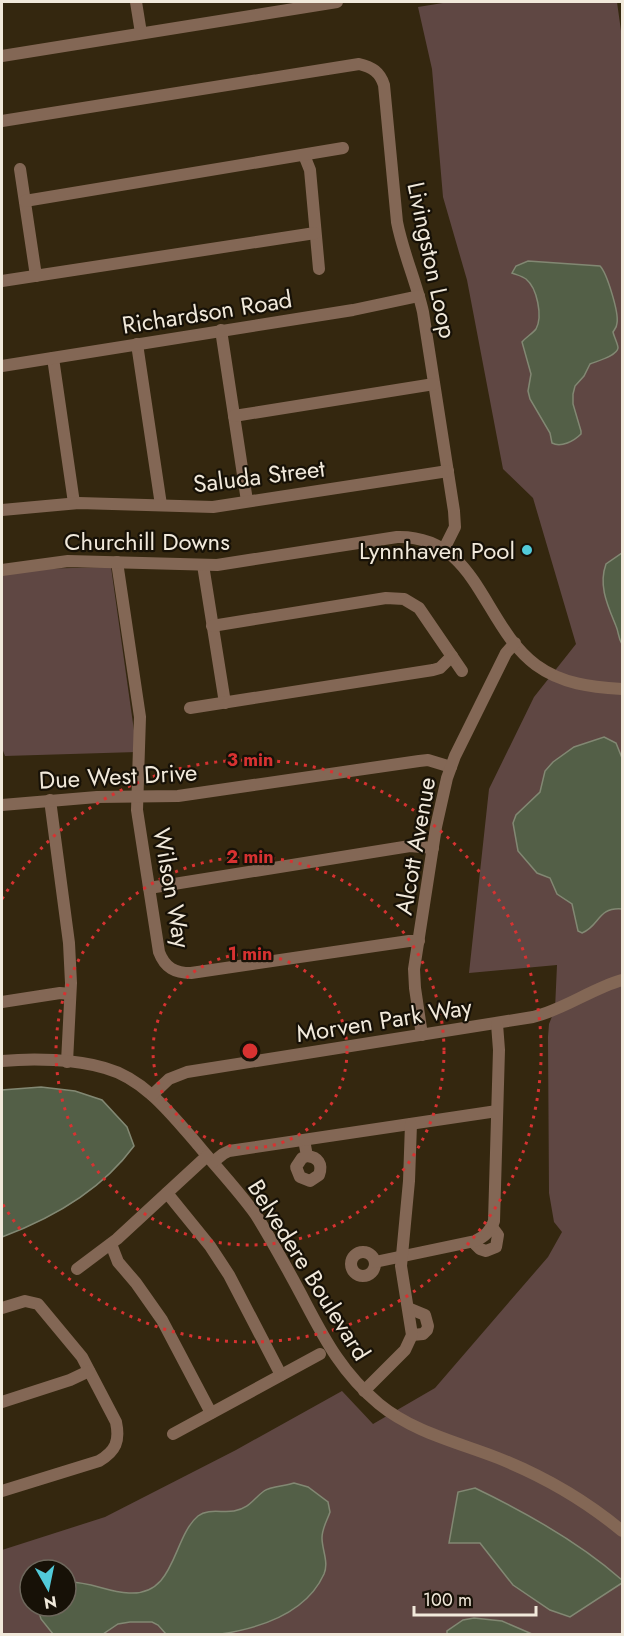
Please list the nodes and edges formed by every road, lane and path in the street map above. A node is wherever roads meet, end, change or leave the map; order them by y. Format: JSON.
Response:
{"nodes":[{"id":1,"x":136,"y":2,"type":"edge"},
{"id":2,"x":337,"y":2,"type":"edge"},
{"id":3,"x":141,"y":33,"type":"junction"},
{"id":4,"x":2,"y":56,"type":"edge"},
{"id":5,"x":2,"y":121,"type":"edge"},
{"id":6,"x":343,"y":148,"type":"dead end"},
{"id":7,"x":304,"y":155,"type":"junction"},
{"id":8,"x":20,"y":169,"type":"dead end"},
{"id":9,"x":25,"y":201,"type":"junction"},
{"id":10,"x":315,"y":233,"type":"junction"},
{"id":11,"x":319,"y":269,"type":"dead end"},
{"id":12,"x":36,"y":276,"type":"junction"},
{"id":13,"x":2,"y":281,"type":"edge"},
{"id":14,"x":419,"y":296,"type":"junction"},
{"id":15,"x":221,"y":330,"type":"junction"},
{"id":16,"x":137,"y":344,"type":"junction"},
{"id":17,"x":53,"y":358,"type":"junction"},
{"id":18,"x":2,"y":366,"type":"edge"},
{"id":19,"x":435,"y":384,"type":"junction"},
{"id":20,"x":234,"y":416,"type":"junction"},
{"id":21,"x":448,"y":471,"type":"junction"},
{"id":22,"x":247,"y":501,"type":"junction"},
{"id":23,"x":74,"y":503,"type":"junction"},
{"id":24,"x":161,"y":506,"type":"junction"},
{"id":25,"x":2,"y":510,"type":"edge"},
{"id":26,"x":444,"y":549,"type":"junction"},
{"id":27,"x":117,"y":562,"type":"junction"},
{"id":28,"x":203,"y":565,"type":"junction"},
{"id":29,"x":2,"y":570,"type":"edge"},
{"id":30,"x":212,"y":626,"type":"junction"},
{"id":31,"x":515,"y":643,"type":"junction"},
{"id":32,"x":452,"y":656,"type":"junction"},
{"id":33,"x":462,"y":672,"type":"dead end"},
{"id":34,"x":622,"y":689,"type":"edge"},
{"id":35,"x":225,"y":703,"type":"junction"},
{"id":36,"x":190,"y":708,"type":"dead end"},
{"id":37,"x":451,"y":766,"type":"junction"},
{"id":38,"x":136,"y":797,"type":"junction"},
{"id":39,"x":50,"y":801,"type":"junction"},
{"id":40,"x":2,"y":805,"type":"edge"},
{"id":41,"x":433,"y":848,"type":"junction"},
{"id":42,"x":149,"y":888,"type":"junction"},
{"id":43,"x":419,"y":941,"type":"junction"},
{"id":44,"x":622,"y":980,"type":"edge"},
{"id":45,"x":70,"y":994,"type":"junction"},
{"id":46,"x":2,"y":1002,"type":"edge"},
{"id":47,"x":497,"y":1024,"type":"junction"},
{"id":48,"x":422,"y":1035,"type":"junction"},
{"id":49,"x":2,"y":1061,"type":"edge"},
{"id":50,"x":67,"y":1062,"type":"junction"},
{"id":51,"x":152,"y":1095,"type":"junction"},
{"id":52,"x":497,"y":1111,"type":"junction"},
{"id":53,"x":411,"y":1124,"type":"junction"},
{"id":54,"x":304,"y":1140,"type":"junction"},
{"id":55,"x":307,"y":1156,"type":"dead end"},
{"id":56,"x":210,"y":1159,"type":"junction"},
{"id":57,"x":167,"y":1193,"type":"junction"},
{"id":58,"x":111,"y":1244,"type":"junction"},
{"id":59,"x":402,"y":1255,"type":"junction"},
{"id":60,"x":375,"y":1262,"type":"dead end"},
{"id":61,"x":76,"y":1269,"type":"dead end"},
{"id":62,"x":2,"y":1308,"type":"edge"},
{"id":63,"x":320,"y":1354,"type":"dead end"},
{"id":64,"x":89,"y":1371,"type":"junction"},
{"id":65,"x":281,"y":1375,"type":"junction"},
{"id":66,"x":364,"y":1391,"type":"junction"},
{"id":67,"x":2,"y":1402,"type":"edge"},
{"id":68,"x":211,"y":1413,"type":"junction"},
{"id":69,"x":173,"y":1434,"type":"dead end"},
{"id":70,"x":2,"y":1491,"type":"edge"},
{"id":71,"x":622,"y":1531,"type":"edge"}],
"edges":[{"from":1,"to":3,"type":"street"},
{"from":2,"to":3,"type":"street"},
{"from":3,"to":4,"type":"street"},
{"from":5,"to":14,"type":"street","name":"Livingston Loop"},
{"from":6,"to":7,"type":"street"},
{"from":7,"to":9,"type":"street"},
{"from":7,"to":10,"type":"street"},
{"from":8,"to":9,"type":"street"},
{"from":9,"to":12,"type":"street"},
{"from":10,"to":11,"type":"street"},
{"from":10,"to":12,"type":"street"},
{"from":12,"to":13,"type":"street"},
{"from":14,"to":15,"type":"street","name":"Richardson Road"},
{"from":14,"to":19,"type":"street","name":"Livingston Loop"},
{"from":15,"to":16,"type":"street","name":"Richardson Road"},
{"from":15,"to":20,"type":"street"},
{"from":16,"to":17,"type":"street","name":"Richardson Road"},
{"from":16,"to":24,"type":"street"},
{"from":17,"to":18,"type":"street","name":"Richardson Road"},
{"from":17,"to":23,"type":"street"},
{"from":19,"to":20,"type":"street"},
{"from":19,"to":21,"type":"street","name":"Livingston Loop"},
{"from":20,"to":22,"type":"street"},
{"from":21,"to":22,"type":"street","name":"Saluda Street"},
{"from":21,"to":26,"type":"street","name":"Livingston Loop"},
{"from":22,"to":24,"type":"street","name":"Saluda Street"},
{"from":23,"to":24,"type":"street","name":"Saluda Street"},
{"from":23,"to":25,"type":"street","name":"Saluda Street"},
{"from":26,"to":28,"type":"street","name":"Churchill Downs"},
{"from":26,"to":31,"type":"street","name":"Churchill Downs"},
{"from":27,"to":28,"type":"street","name":"Churchill Downs"},
{"from":27,"to":29,"type":"street","name":"Churchill Downs"},
{"from":27,"to":38,"type":"street","name":"Wilson Way"},
{"from":28,"to":30,"type":"street"},
{"from":30,"to":32,"type":"street"},
{"from":30,"to":35,"type":"street"},
{"from":31,"to":34,"type":"street","name":"Churchill Downs"},
{"from":31,"to":37,"type":"street","name":"Alcott Avenue"},
{"from":32,"to":33,"type":"street"},
{"from":32,"to":35,"type":"street"},
{"from":35,"to":36,"type":"street"},
{"from":37,"to":38,"type":"street","name":"Due West Drive"},
{"from":37,"to":41,"type":"street","name":"Alcott Avenue"},
{"from":38,"to":39,"type":"street","name":"Due West Drive"},
{"from":38,"to":42,"type":"street","name":"Wilson Way"},
{"from":39,"to":40,"type":"street","name":"Due West Drive"},
{"from":39,"to":45,"type":"street"},
{"from":41,"to":42,"type":"street"},
{"from":41,"to":43,"type":"street","name":"Alcott Avenue"},
{"from":42,"to":43,"type":"street","name":"Wilson Way"},
{"from":43,"to":48,"type":"street","name":"Alcott Avenue"},
{"from":44,"to":47,"type":"street","name":"Morven Park Way"},
{"from":45,"to":46,"type":"street"},
{"from":45,"to":50,"type":"street"},
{"from":47,"to":48,"type":"street","name":"Morven Park Way"},
{"from":47,"to":52,"type":"street"},
{"from":48,"to":51,"type":"street","name":"Morven Park Way"},
{"from":49,"to":50,"type":"street","name":"Belvedere Boulevard"},
{"from":50,"to":51,"type":"street","name":"Belvedere Boulevard"},
{"from":51,"to":56,"type":"street","name":"Belvedere Boulevard"},
{"from":52,"to":53,"type":"street"},
{"from":52,"to":59,"type":"street"},
{"from":53,"to":54,"type":"street"},
{"from":53,"to":59,"type":"street"},
{"from":54,"to":55,"type":"street"},
{"from":54,"to":56,"type":"street"},
{"from":56,"to":57,"type":"street"},
{"from":56,"to":66,"type":"street","name":"Belvedere Boulevard"},
{"from":57,"to":58,"type":"street"},
{"from":57,"to":65,"type":"street"},
{"from":58,"to":61,"type":"street"},
{"from":58,"to":68,"type":"street"},
{"from":59,"to":60,"type":"street"},
{"from":59,"to":66,"type":"street"},
{"from":62,"to":64,"type":"street"},
{"from":63,"to":65,"type":"street"},
{"from":64,"to":67,"type":"street"},
{"from":64,"to":70,"type":"street"},
{"from":65,"to":68,"type":"street"},
{"from":66,"to":71,"type":"street","name":"Belvedere Boulevard"},
{"from":68,"to":69,"type":"street"}]}
